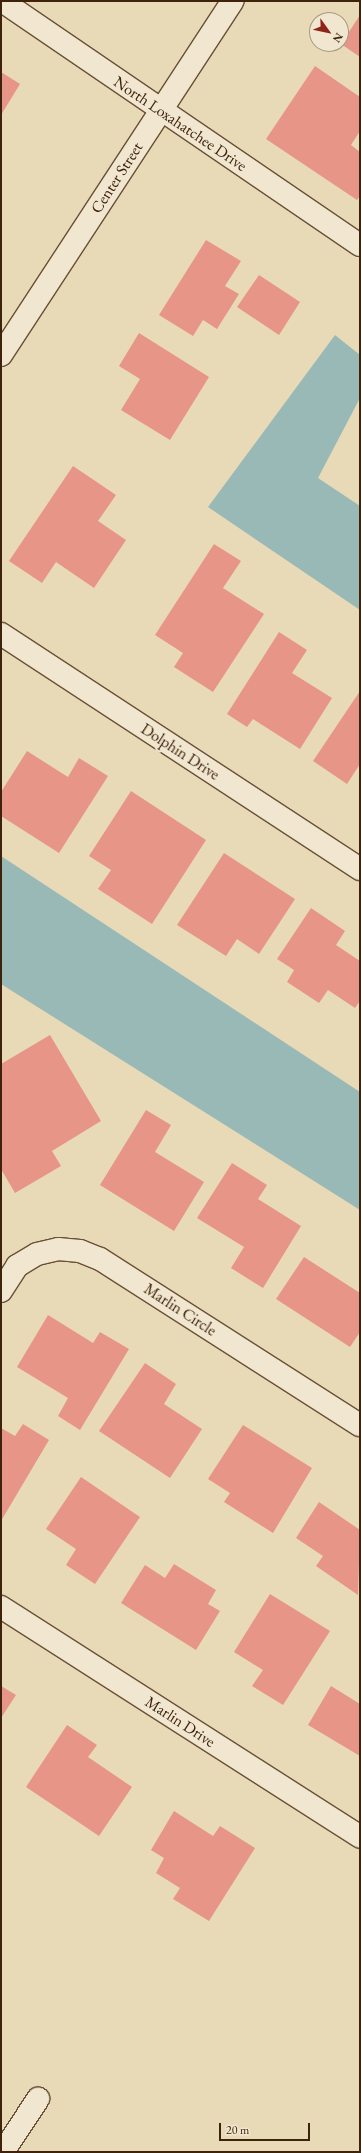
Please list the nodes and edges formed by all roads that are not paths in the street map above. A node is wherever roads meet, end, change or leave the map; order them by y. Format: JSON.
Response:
{"nodes":[{"id":1,"x":2,"y":1,"type":"edge"},
{"id":2,"x":233,"y":1,"type":"edge"},
{"id":3,"x":161,"y":111,"type":"junction"},
{"id":4,"x":360,"y":245,"type":"edge"},
{"id":5,"x":1,"y":355,"type":"edge"},
{"id":6,"x":1,"y":634,"type":"edge"},
{"id":7,"x":360,"y":869,"type":"edge"},
{"id":8,"x":1,"y":1291,"type":"edge"},
{"id":9,"x":360,"y":1425,"type":"edge"},
{"id":10,"x":1,"y":1607,"type":"edge"},
{"id":11,"x":360,"y":1837,"type":"edge"},
{"id":12,"x":38,"y":2099,"type":"dead end"},
{"id":13,"x":3,"y":2152,"type":"edge"}],
"edges":[{"from":1,"to":3,"type":"street","name":"North Loxahatchee Drive"},
{"from":2,"to":3,"type":"street","name":"Center Street"},
{"from":3,"to":4,"type":"street","name":"North Loxahatchee Drive"},
{"from":3,"to":5,"type":"street","name":"Center Street"},
{"from":6,"to":7,"type":"street","name":"Dolphin Drive"},
{"from":8,"to":9,"type":"street","name":"Marlin Circle"},
{"from":10,"to":11,"type":"street","name":"Marlin Drive"},
{"from":12,"to":13,"type":"street"}]}
